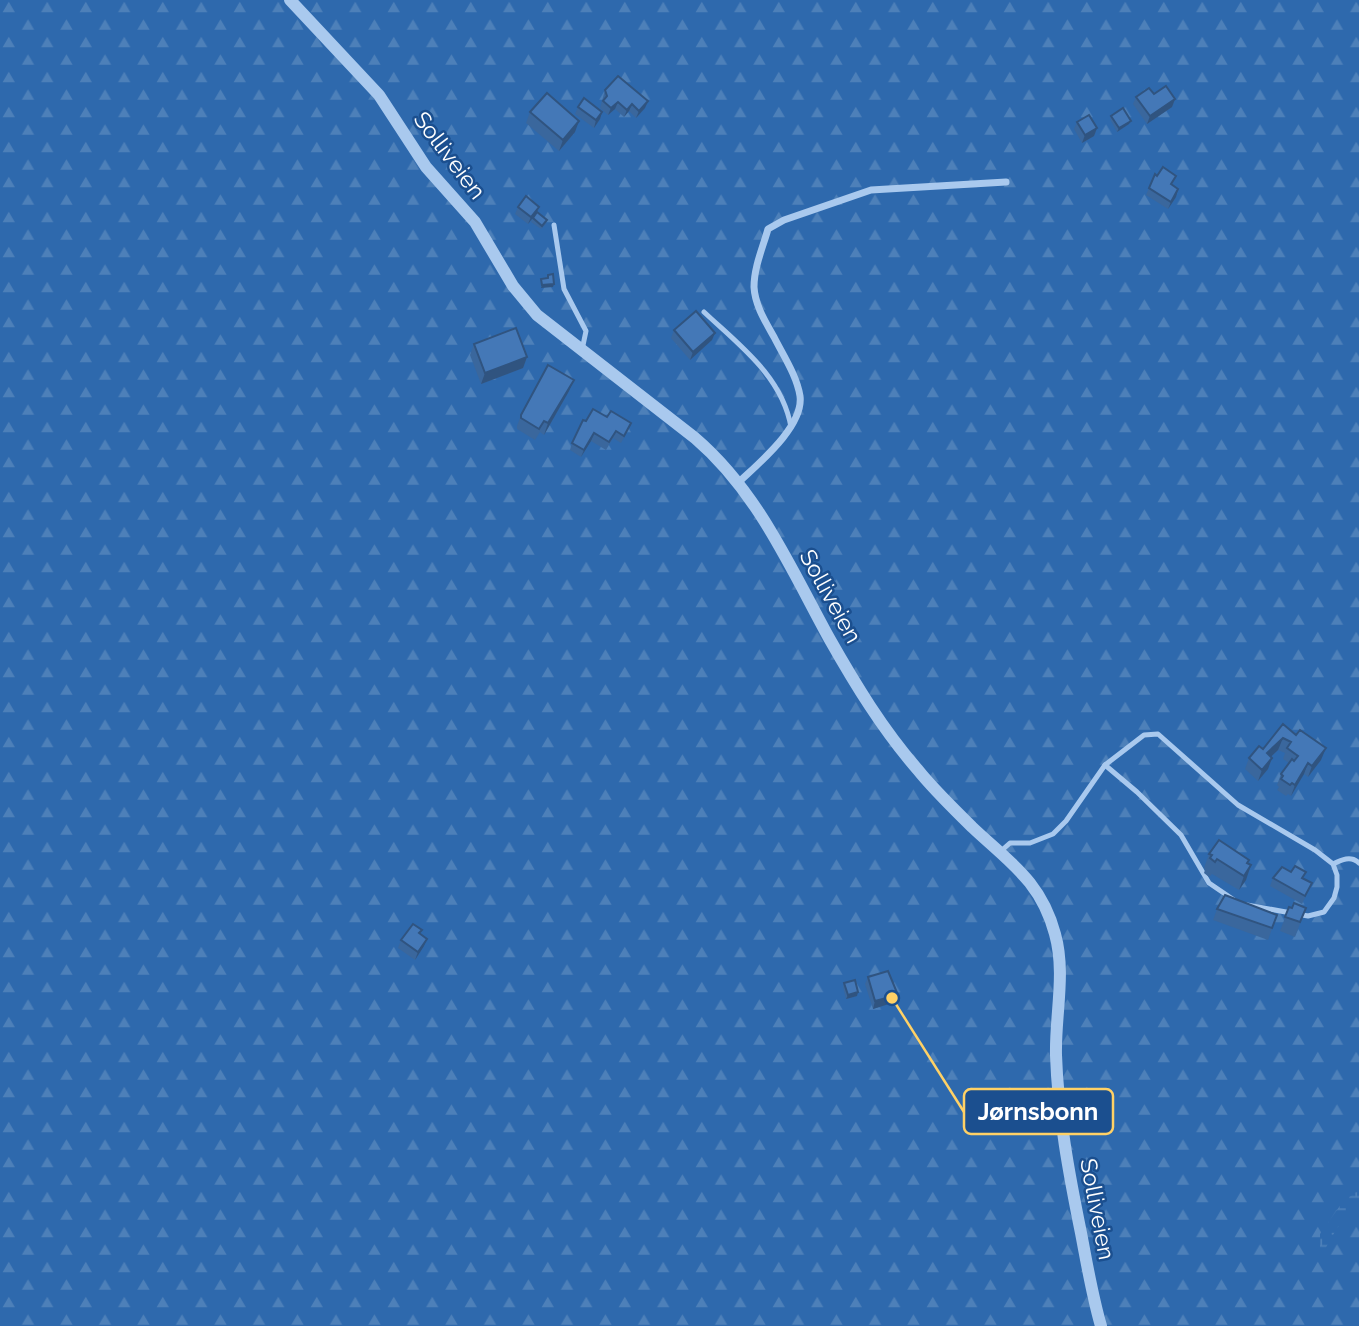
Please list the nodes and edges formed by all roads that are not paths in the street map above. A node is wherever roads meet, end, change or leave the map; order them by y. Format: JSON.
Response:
{"nodes":[{"id":1,"x":290,"y":0,"type":"edge"},
{"id":2,"x":1006,"y":182,"type":"dead end"},
{"id":3,"x":554,"y":225,"type":"dead end"},
{"id":4,"x":704,"y":312,"type":"dead end"},
{"id":5,"x":582,"y":350,"type":"junction"},
{"id":6,"x":791,"y":427,"type":"junction"},
{"id":7,"x":739,"y":482,"type":"junction"},
{"id":8,"x":1105,"y":765,"type":"junction"},
{"id":9,"x":1001,"y":851,"type":"junction"},
{"id":10,"x":1359,"y":863,"type":"edge"},
{"id":11,"x":1333,"y":864,"type":"junction"},
{"id":12,"x":1101,"y":1326,"type":"edge"}],
"edges":[{"from":1,"to":5,"type":"street","name":"Solliveien"},
{"from":2,"to":6,"type":"street"},
{"from":3,"to":5,"type":"lane"},
{"from":4,"to":6,"type":"lane"},
{"from":5,"to":7,"type":"street","name":"Solliveien"},
{"from":6,"to":7,"type":"street"},
{"from":7,"to":9,"type":"street","name":"Solliveien"},
{"from":8,"to":9,"type":"lane"},
{"from":8,"to":11,"type":"lane"},
{"from":8,"to":11,"type":"lane"},
{"from":9,"to":12,"type":"street","name":"Solliveien"},
{"from":10,"to":11,"type":"lane"}]}
